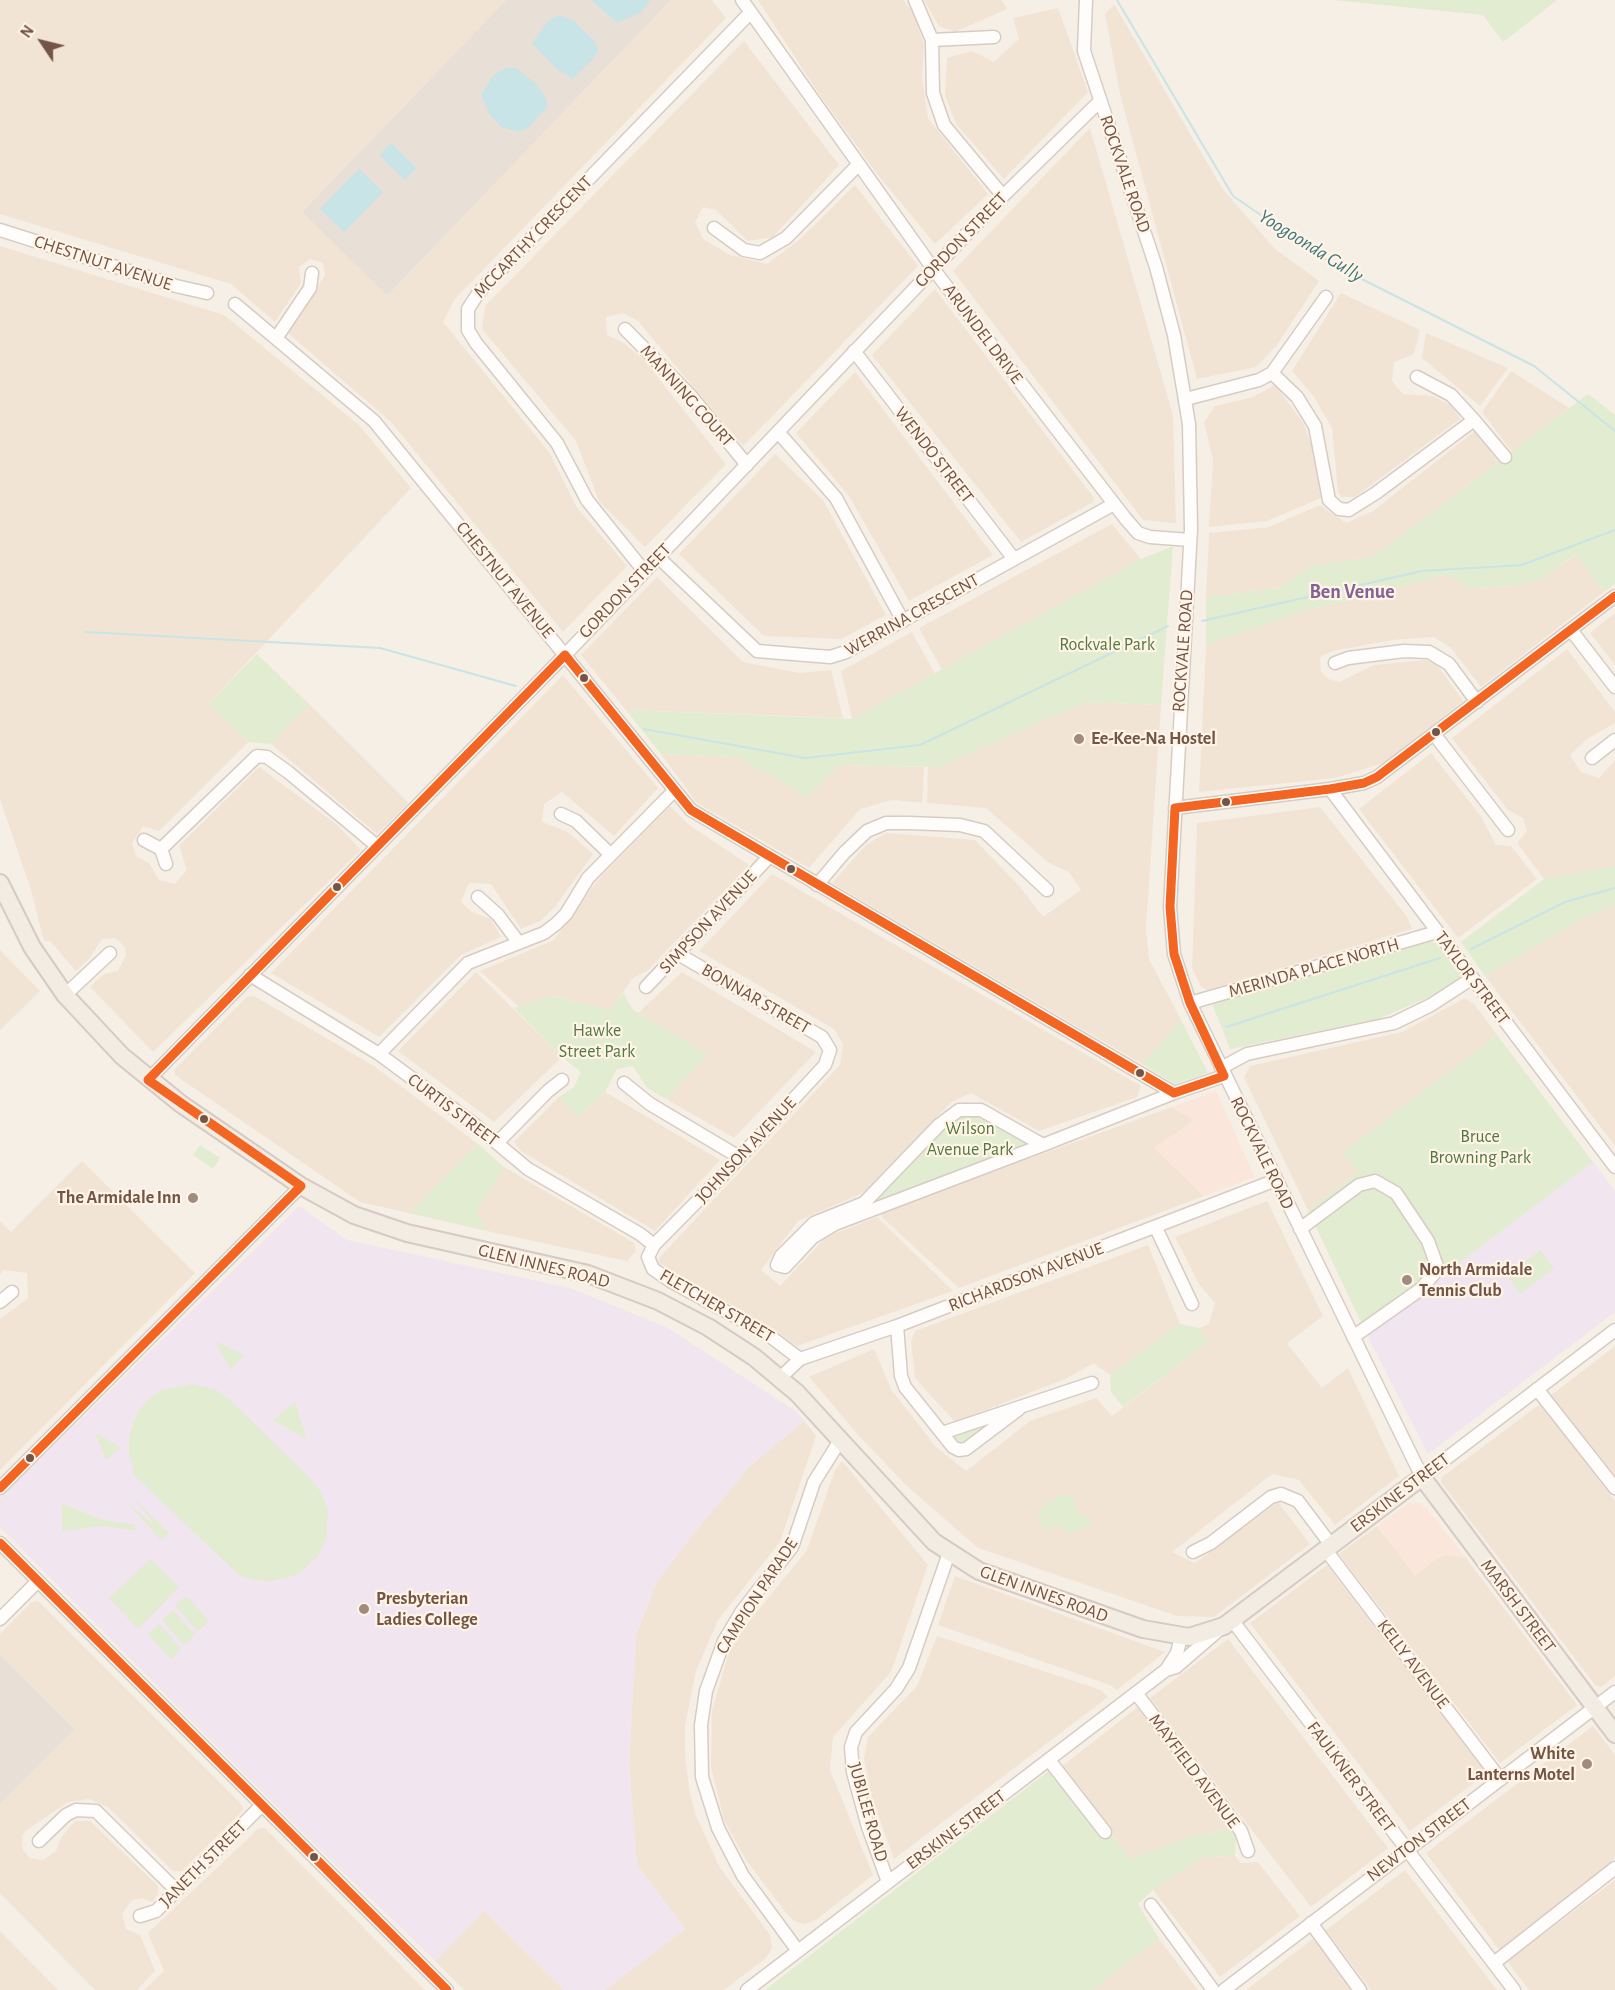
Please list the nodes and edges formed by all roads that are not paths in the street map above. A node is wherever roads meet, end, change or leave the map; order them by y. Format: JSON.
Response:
{"nodes":[{"id":1,"x":742,"y":0,"type":"edge"},
{"id":2,"x":915,"y":0,"type":"edge"},
{"id":3,"x":1086,"y":0,"type":"edge"},
{"id":4,"x":749,"y":14,"type":"junction"},
{"id":5,"x":994,"y":37,"type":"dead end"},
{"id":6,"x":932,"y":40,"type":"junction"},
{"id":7,"x":1100,"y":101,"type":"junction"},
{"id":8,"x":858,"y":165,"type":"junction"},
{"id":9,"x":1003,"y":196,"type":"junction"},
{"id":10,"x":714,"y":228,"type":"dead end"},
{"id":11,"x":0,"y":230,"type":"edge"},
{"id":12,"x":934,"y":270,"type":"junction"},
{"id":13,"x":312,"y":273,"type":"dead end"},
{"id":14,"x":207,"y":293,"type":"dead end"},
{"id":15,"x":1326,"y":297,"type":"dead end"},
{"id":16,"x":236,"y":304,"type":"dead end"},
{"id":17,"x":625,"y":328,"type":"dead end"},
{"id":18,"x":277,"y":338,"type":"junction"},
{"id":19,"x":854,"y":351,"type":"junction"},
{"id":20,"x":1272,"y":373,"type":"junction"},
{"id":21,"x":1417,"y":377,"type":"dead end"},
{"id":22,"x":1186,"y":399,"type":"junction"},
{"id":23,"x":1474,"y":420,"type":"junction"},
{"id":24,"x":778,"y":432,"type":"junction"},
{"id":25,"x":1505,"y":457,"type":"dead end"},
{"id":26,"x":747,"y":465,"type":"junction"},
{"id":27,"x":1114,"y":504,"type":"junction"},
{"id":28,"x":1190,"y":540,"type":"junction"},
{"id":29,"x":658,"y":557,"type":"junction"},
{"id":30,"x":1014,"y":559,"type":"junction"},
{"id":31,"x":644,"y":571,"type":"junction"},
{"id":32,"x":1615,"y":597,"type":"edge"},
{"id":33,"x":903,"y":621,"type":"junction"},
{"id":34,"x":1571,"y":630,"type":"junction"},
{"id":35,"x":565,"y":655,"type":"junction"},
{"id":36,"x":1335,"y":663,"type":"dead end"},
{"id":37,"x":1615,"y":687,"type":"edge"},
{"id":38,"x":1477,"y":702,"type":"junction"},
{"id":39,"x":1434,"y":734,"type":"junction"},
{"id":40,"x":1615,"y":740,"type":"edge"},
{"id":41,"x":1592,"y":758,"type":"dead end"},
{"id":42,"x":1330,"y":789,"type":"junction"},
{"id":43,"x":674,"y":791,"type":"junction"},
{"id":44,"x":1175,"y":808,"type":"junction"},
{"id":45,"x":561,"y":814,"type":"dead end"},
{"id":46,"x":1508,"y":830,"type":"dead end"},
{"id":47,"x":144,"y":840,"type":"dead end"},
{"id":48,"x":376,"y":846,"type":"junction"},
{"id":49,"x":161,"y":849,"type":"junction"},
{"id":50,"x":610,"y":854,"type":"junction"},
{"id":51,"x":769,"y":857,"type":"junction"},
{"id":52,"x":166,"y":864,"type":"dead end"},
{"id":53,"x":0,"y":884,"type":"edge"},
{"id":54,"x":817,"y":885,"type":"junction"},
{"id":55,"x":1047,"y":890,"type":"dead end"},
{"id":56,"x":478,"y":897,"type":"dead end"},
{"id":57,"x":1437,"y":932,"type":"junction"},
{"id":58,"x":519,"y":943,"type":"junction"},
{"id":59,"x":110,"y":953,"type":"dead end"},
{"id":60,"x":678,"y":954,"type":"junction"},
{"id":61,"x":250,"y":975,"type":"junction"},
{"id":62,"x":1472,"y":979,"type":"junction"},
{"id":63,"x":646,"y":987,"type":"dead end"},
{"id":64,"x":65,"y":995,"type":"junction"},
{"id":65,"x":1190,"y":1002,"type":"junction"},
{"id":66,"x":830,"y":1050,"type":"joint"},
{"id":67,"x":379,"y":1054,"type":"junction"},
{"id":68,"x":1222,"y":1072,"type":"junction"},
{"id":69,"x":148,"y":1080,"type":"junction"},
{"id":70,"x":562,"y":1080,"type":"dead end"},
{"id":71,"x":624,"y":1083,"type":"dead end"},
{"id":72,"x":1174,"y":1093,"type":"junction"},
{"id":73,"x":497,"y":1143,"type":"junction"},
{"id":74,"x":1043,"y":1145,"type":"junction"},
{"id":75,"x":739,"y":1157,"type":"junction"},
{"id":76,"x":1615,"y":1167,"type":"edge"},
{"id":77,"x":1276,"y":1180,"type":"junction"},
{"id":78,"x":301,"y":1186,"type":"junction"},
{"id":79,"x":866,"y":1207,"type":"junction"},
{"id":80,"x":1156,"y":1228,"type":"junction"},
{"id":81,"x":1300,"y":1229,"type":"junction"},
{"id":82,"x":802,"y":1241,"type":"dead end"},
{"id":83,"x":654,"y":1245,"type":"junction"},
{"id":84,"x":12,"y":1292,"type":"dead end"},
{"id":85,"x":0,"y":1302,"type":"edge"},
{"id":86,"x":1192,"y":1304,"type":"dead end"},
{"id":87,"x":897,"y":1326,"type":"junction"},
{"id":88,"x":1615,"y":1330,"type":"edge"},
{"id":89,"x":1353,"y":1337,"type":"junction"},
{"id":90,"x":800,"y":1359,"type":"junction"},
{"id":91,"x":780,"y":1378,"type":"junction"},
{"id":92,"x":1092,"y":1383,"type":"dead end"},
{"id":93,"x":1537,"y":1389,"type":"junction"},
{"id":94,"x":1019,"y":1409,"type":"junction"},
{"id":95,"x":942,"y":1433,"type":"junction"},
{"id":96,"x":841,"y":1439,"type":"junction"},
{"id":97,"x":1422,"y":1477,"type":"junction"},
{"id":98,"x":0,"y":1488,"type":"edge"},
{"id":99,"x":1615,"y":1488,"type":"edge"},
{"id":100,"x":0,"y":1543,"type":"edge"},
{"id":101,"x":1328,"y":1547,"type":"junction"},
{"id":102,"x":1193,"y":1552,"type":"dead end"},
{"id":103,"x":949,"y":1553,"type":"junction"},
{"id":104,"x":38,"y":1581,"type":"junction"},
{"id":105,"x":0,"y":1619,"type":"edge"},
{"id":106,"x":1228,"y":1623,"type":"junction"},
{"id":107,"x":1185,"y":1637,"type":"junction"},
{"id":108,"x":1186,"y":1658,"type":"junction"},
{"id":109,"x":1166,"y":1670,"type":"junction"},
{"id":110,"x":1615,"y":1692,"type":"edge"},
{"id":111,"x":1136,"y":1693,"type":"junction"},
{"id":112,"x":1595,"y":1707,"type":"junction"},
{"id":113,"x":1615,"y":1734,"type":"edge"},
{"id":114,"x":1049,"y":1760,"type":"junction"},
{"id":115,"x":1500,"y":1779,"type":"junction"},
{"id":116,"x":262,"y":1805,"type":"junction"},
{"id":117,"x":1105,"y":1832,"type":"dead end"},
{"id":118,"x":39,"y":1841,"type":"dead end"},
{"id":119,"x":1406,"y":1850,"type":"junction"},
{"id":120,"x":1248,"y":1851,"type":"dead end"},
{"id":121,"x":1615,"y":1868,"type":"edge"},
{"id":122,"x":888,"y":1882,"type":"junction"},
{"id":123,"x":176,"y":1890,"type":"junction"},
{"id":124,"x":1151,"y":1905,"type":"dead end"},
{"id":125,"x":140,"y":1916,"type":"dead end"},
{"id":126,"x":1311,"y":1923,"type":"junction"},
{"id":127,"x":798,"y":1951,"type":"junction"},
{"id":128,"x":1494,"y":1963,"type":"junction"},
{"id":129,"x":1360,"y":1989,"type":"edge"},
{"id":130,"x":447,"y":1990,"type":"edge"},
{"id":131,"x":747,"y":1990,"type":"edge"},
{"id":132,"x":1213,"y":1990,"type":"edge"},
{"id":133,"x":1224,"y":1990,"type":"edge"},
{"id":134,"x":1514,"y":1990,"type":"edge"}],
"edges":[{"from":1,"to":4,"type":"street","name":"ARUNDEL DRIVE"},
{"from":2,"to":6,"type":"street"},
{"from":3,"to":7,"type":"street","name":"ROCKVALE ROAD"},
{"from":4,"to":8,"type":"street","name":"ARUNDEL DRIVE"},
{"from":4,"to":31,"type":"street","name":"MCCARTHY CRESCENT"},
{"from":5,"to":6,"type":"street"},
{"from":6,"to":9,"type":"street"},
{"from":7,"to":9,"type":"street","name":"GORDON STREET"},
{"from":7,"to":22,"type":"street","name":"ROCKVALE ROAD"},
{"from":8,"to":10,"type":"street"},
{"from":8,"to":12,"type":"street","name":"ARUNDEL DRIVE"},
{"from":9,"to":12,"type":"street","name":"GORDON STREET"},
{"from":11,"to":14,"type":"street","name":"CHESTNUT AVENUE"},
{"from":12,"to":19,"type":"street","name":"GORDON STREET"},
{"from":12,"to":27,"type":"street","name":"ARUNDEL DRIVE"},
{"from":13,"to":18,"type":"street"},
{"from":15,"to":20,"type":"street"},
{"from":16,"to":18,"type":"street","name":"CHESTNUT AVENUE"},
{"from":17,"to":26,"type":"street","name":"MANNING COURT"},
{"from":18,"to":35,"type":"street","name":"CHESTNUT AVENUE"},
{"from":19,"to":24,"type":"street","name":"GORDON STREET"},
{"from":19,"to":30,"type":"street","name":"WENDO STREET"},
{"from":20,"to":22,"type":"street"},
{"from":20,"to":23,"type":"street"},
{"from":21,"to":23,"type":"street"},
{"from":22,"to":28,"type":"street","name":"ROCKVALE ROAD"},
{"from":23,"to":25,"type":"street"},
{"from":24,"to":26,"type":"street","name":"GORDON STREET"},
{"from":24,"to":33,"type":"street"},
{"from":26,"to":29,"type":"street","name":"GORDON STREET"},
{"from":27,"to":28,"type":"street","name":"ARUNDEL DRIVE"},
{"from":27,"to":30,"type":"street","name":"WERRINA CRESCENT"},
{"from":28,"to":44,"type":"street","name":"ROCKVALE ROAD"},
{"from":29,"to":31,"type":"street","name":"GORDON STREET"},
{"from":29,"to":33,"type":"street","name":"WERRINA CRESCENT"},
{"from":30,"to":33,"type":"street","name":"WERRINA CRESCENT"},
{"from":31,"to":35,"type":"street","name":"GORDON STREET"},
{"from":32,"to":34,"type":"street"},
{"from":34,"to":37,"type":"street"},
{"from":34,"to":38,"type":"street"},
{"from":35,"to":43,"type":"street","name":"CHESTNUT AVENUE"},
{"from":35,"to":48,"type":"street","name":"GORDON STREET"},
{"from":36,"to":38,"type":"street"},
{"from":38,"to":39,"type":"street"},
{"from":39,"to":42,"type":"street"},
{"from":39,"to":46,"type":"street"},
{"from":40,"to":41,"type":"street"},
{"from":42,"to":44,"type":"street"},
{"from":42,"to":57,"type":"street","name":"TAYLOR STREET"},
{"from":43,"to":50,"type":"street"},
{"from":43,"to":51,"type":"street","name":"CHESTNUT AVENUE"},
{"from":44,"to":65,"type":"street","name":"ROCKVALE ROAD"},
{"from":45,"to":50,"type":"street"},
{"from":47,"to":49,"type":"street"},
{"from":48,"to":49,"type":"street"},
{"from":48,"to":61,"type":"street","name":"GORDON STREET"},
{"from":49,"to":52,"type":"street"},
{"from":50,"to":58,"type":"street"},
{"from":51,"to":54,"type":"street","name":"CHESTNUT AVENUE"},
{"from":51,"to":60,"type":"street","name":"SIMPSON AVENUE"},
{"from":53,"to":64,"type":"main road","name":"GLEN INNES ROAD"},
{"from":54,"to":55,"type":"street"},
{"from":54,"to":72,"type":"street","name":"CHESTNUT AVENUE"},
{"from":56,"to":58,"type":"street"},
{"from":57,"to":62,"type":"street","name":"TAYLOR STREET"},
{"from":57,"to":65,"type":"street","name":"MERINDA PLACE NORTH"},
{"from":58,"to":67,"type":"street"},
{"from":59,"to":64,"type":"street"},
{"from":60,"to":63,"type":"street","name":"SIMPSON AVENUE"},
{"from":60,"to":66,"type":"street","name":"BONNAR STREET"},
{"from":61,"to":67,"type":"street","name":"CURTIS STREET"},
{"from":61,"to":69,"type":"street","name":"GORDON STREET"},
{"from":62,"to":68,"type":"street"},
{"from":62,"to":76,"type":"street","name":"TAYLOR STREET"},
{"from":64,"to":69,"type":"main road","name":"GLEN INNES ROAD"},
{"from":65,"to":68,"type":"street","name":"ROCKVALE ROAD"},
{"from":66,"to":75,"type":"street","name":"JOHNSON AVENUE"},
{"from":67,"to":73,"type":"street","name":"CURTIS STREET"},
{"from":68,"to":72,"type":"street"},
{"from":68,"to":77,"type":"street","name":"ROCKVALE ROAD"},
{"from":69,"to":78,"type":"main road","name":"GLEN INNES ROAD"},
{"from":70,"to":73,"type":"street"},
{"from":71,"to":75,"type":"street"},
{"from":72,"to":74,"type":"street"},
{"from":73,"to":83,"type":"street","name":"CURTIS STREET"},
{"from":74,"to":79,"type":"street"},
{"from":74,"to":79,"type":"street"},
{"from":75,"to":83,"type":"street","name":"JOHNSON AVENUE"},
{"from":77,"to":80,"type":"street","name":"RICHARDSON AVENUE"},
{"from":77,"to":81,"type":"street","name":"ROCKVALE ROAD"},
{"from":78,"to":91,"type":"main road","name":"GLEN INNES ROAD"},
{"from":78,"to":98,"type":"street"},
{"from":79,"to":82,"type":"street"},
{"from":80,"to":86,"type":"street"},
{"from":80,"to":87,"type":"street","name":"RICHARDSON AVENUE"},
{"from":81,"to":89,"type":"street","name":"ROCKVALE ROAD"},
{"from":81,"to":89,"type":"street"},
{"from":83,"to":90,"type":"street","name":"FLETCHER STREET"},
{"from":84,"to":85,"type":"street"},
{"from":87,"to":90,"type":"street","name":"RICHARDSON AVENUE"},
{"from":87,"to":95,"type":"street"},
{"from":88,"to":93,"type":"street","name":"ERSKINE STREET"},
{"from":89,"to":97,"type":"street","name":"ROCKVALE ROAD"},
{"from":90,"to":91,"type":"street","name":"RICHARDSON AVENUE"},
{"from":91,"to":96,"type":"main road","name":"GLEN INNES ROAD"},
{"from":92,"to":94,"type":"street"},
{"from":93,"to":97,"type":"street","name":"ERSKINE STREET"},
{"from":93,"to":99,"type":"street"},
{"from":94,"to":95,"type":"street"},
{"from":94,"to":95,"type":"street"},
{"from":96,"to":103,"type":"main road","name":"GLEN INNES ROAD"},
{"from":96,"to":127,"type":"street","name":"CAMPION PARADE"},
{"from":97,"to":101,"type":"main road","name":"ERSKINE STREET"},
{"from":97,"to":112,"type":"main road","name":"MARSH STREET"},
{"from":100,"to":104,"type":"street"},
{"from":101,"to":102,"type":"street","name":"KELLY AVENUE"},
{"from":101,"to":106,"type":"main road","name":"ERSKINE STREET"},
{"from":101,"to":115,"type":"street","name":"KELLY AVENUE"},
{"from":103,"to":107,"type":"main road","name":"GLEN INNES ROAD"},
{"from":103,"to":122,"type":"street","name":"JUBILEE ROAD"},
{"from":104,"to":105,"type":"street"},
{"from":104,"to":116,"type":"street"},
{"from":106,"to":107,"type":"main road","name":"GLEN INNES ROAD"},
{"from":106,"to":108,"type":"street","name":"ERSKINE STREET"},
{"from":106,"to":119,"type":"street","name":"FAULKNER STREET"},
{"from":107,"to":108,"type":"street"},
{"from":107,"to":109,"type":"street","name":"ERSKINE STREET"},
{"from":108,"to":109,"type":"street","name":"ERSKINE STREET"},
{"from":109,"to":111,"type":"street","name":"ERSKINE STREET"},
{"from":110,"to":112,"type":"street","name":"NEWTON STREET"},
{"from":111,"to":114,"type":"street","name":"ERSKINE STREET"},
{"from":111,"to":120,"type":"street","name":"MAYFIELD AVENUE"},
{"from":112,"to":113,"type":"main road","name":"MARSH STREET"},
{"from":112,"to":115,"type":"street","name":"NEWTON STREET"},
{"from":114,"to":117,"type":"street"},
{"from":114,"to":122,"type":"street","name":"ERSKINE STREET"},
{"from":115,"to":119,"type":"street","name":"NEWTON STREET"},
{"from":116,"to":123,"type":"street","name":"JANETH STREET"},
{"from":116,"to":130,"type":"street"},
{"from":118,"to":123,"type":"street"},
{"from":119,"to":126,"type":"street","name":"NEWTON STREET"},
{"from":119,"to":128,"type":"street","name":"FAULKNER STREET"},
{"from":121,"to":128,"type":"street"},
{"from":122,"to":127,"type":"street","name":"ERSKINE STREET"},
{"from":123,"to":125,"type":"street","name":"JANETH STREET"},
{"from":124,"to":132,"type":"street"},
{"from":126,"to":129,"type":"street"},
{"from":126,"to":133,"type":"street","name":"NEWTON STREET"},
{"from":127,"to":131,"type":"street","name":"ERSKINE STREET"},
{"from":128,"to":134,"type":"street","name":"FAULKNER STREET"}]}
